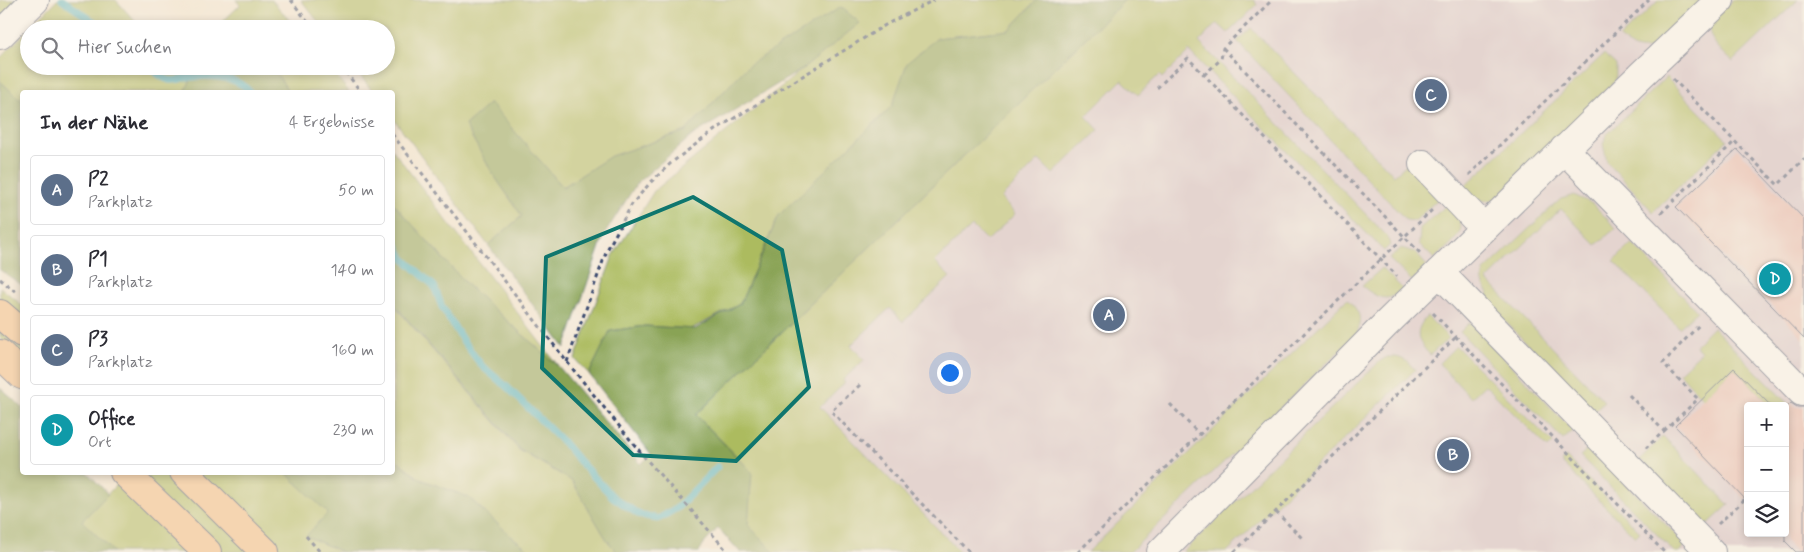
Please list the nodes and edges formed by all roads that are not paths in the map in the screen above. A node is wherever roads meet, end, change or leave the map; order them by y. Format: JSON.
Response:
{"nodes":[{"id":1,"x":35,"y":0,"type":"edge"},
{"id":2,"x":1720,"y":0,"type":"edge"},
{"id":3,"x":0,"y":35,"type":"edge"},
{"id":4,"x":1564,"y":149,"type":"junction"},
{"id":5,"x":1423,"y":164,"type":"dead end"},
{"id":6,"x":1484,"y":228,"type":"junction"},
{"id":7,"x":1439,"y":272,"type":"junction"},
{"id":8,"x":0,"y":314,"type":"edge"},
{"id":9,"x":20,"y":331,"type":"edge"},
{"id":10,"x":0,"y":354,"type":"edge"},
{"id":11,"x":20,"y":373,"type":"edge"},
{"id":12,"x":1802,"y":392,"type":"dead end"},
{"id":13,"x":127,"y":475,"type":"edge"},
{"id":14,"x":187,"y":475,"type":"edge"},
{"id":15,"x":207,"y":552,"type":"edge"},
{"id":16,"x":265,"y":552,"type":"edge"},
{"id":17,"x":1161,"y":552,"type":"edge"},
{"id":18,"x":1710,"y":552,"type":"edge"}],
"edges":[{"from":1,"to":3,"type":"street"},
{"from":2,"to":4,"type":"street"},
{"from":4,"to":6,"type":"street"},
{"from":4,"to":12,"type":"street"},
{"from":5,"to":6,"type":"street"},
{"from":6,"to":7,"type":"street"},
{"from":7,"to":17,"type":"street"},
{"from":7,"to":18,"type":"street"},
{"from":8,"to":9,"type":"main road"},
{"from":10,"to":11,"type":"main road"},
{"from":13,"to":15,"type":"main road"},
{"from":14,"to":16,"type":"main road"}]}
